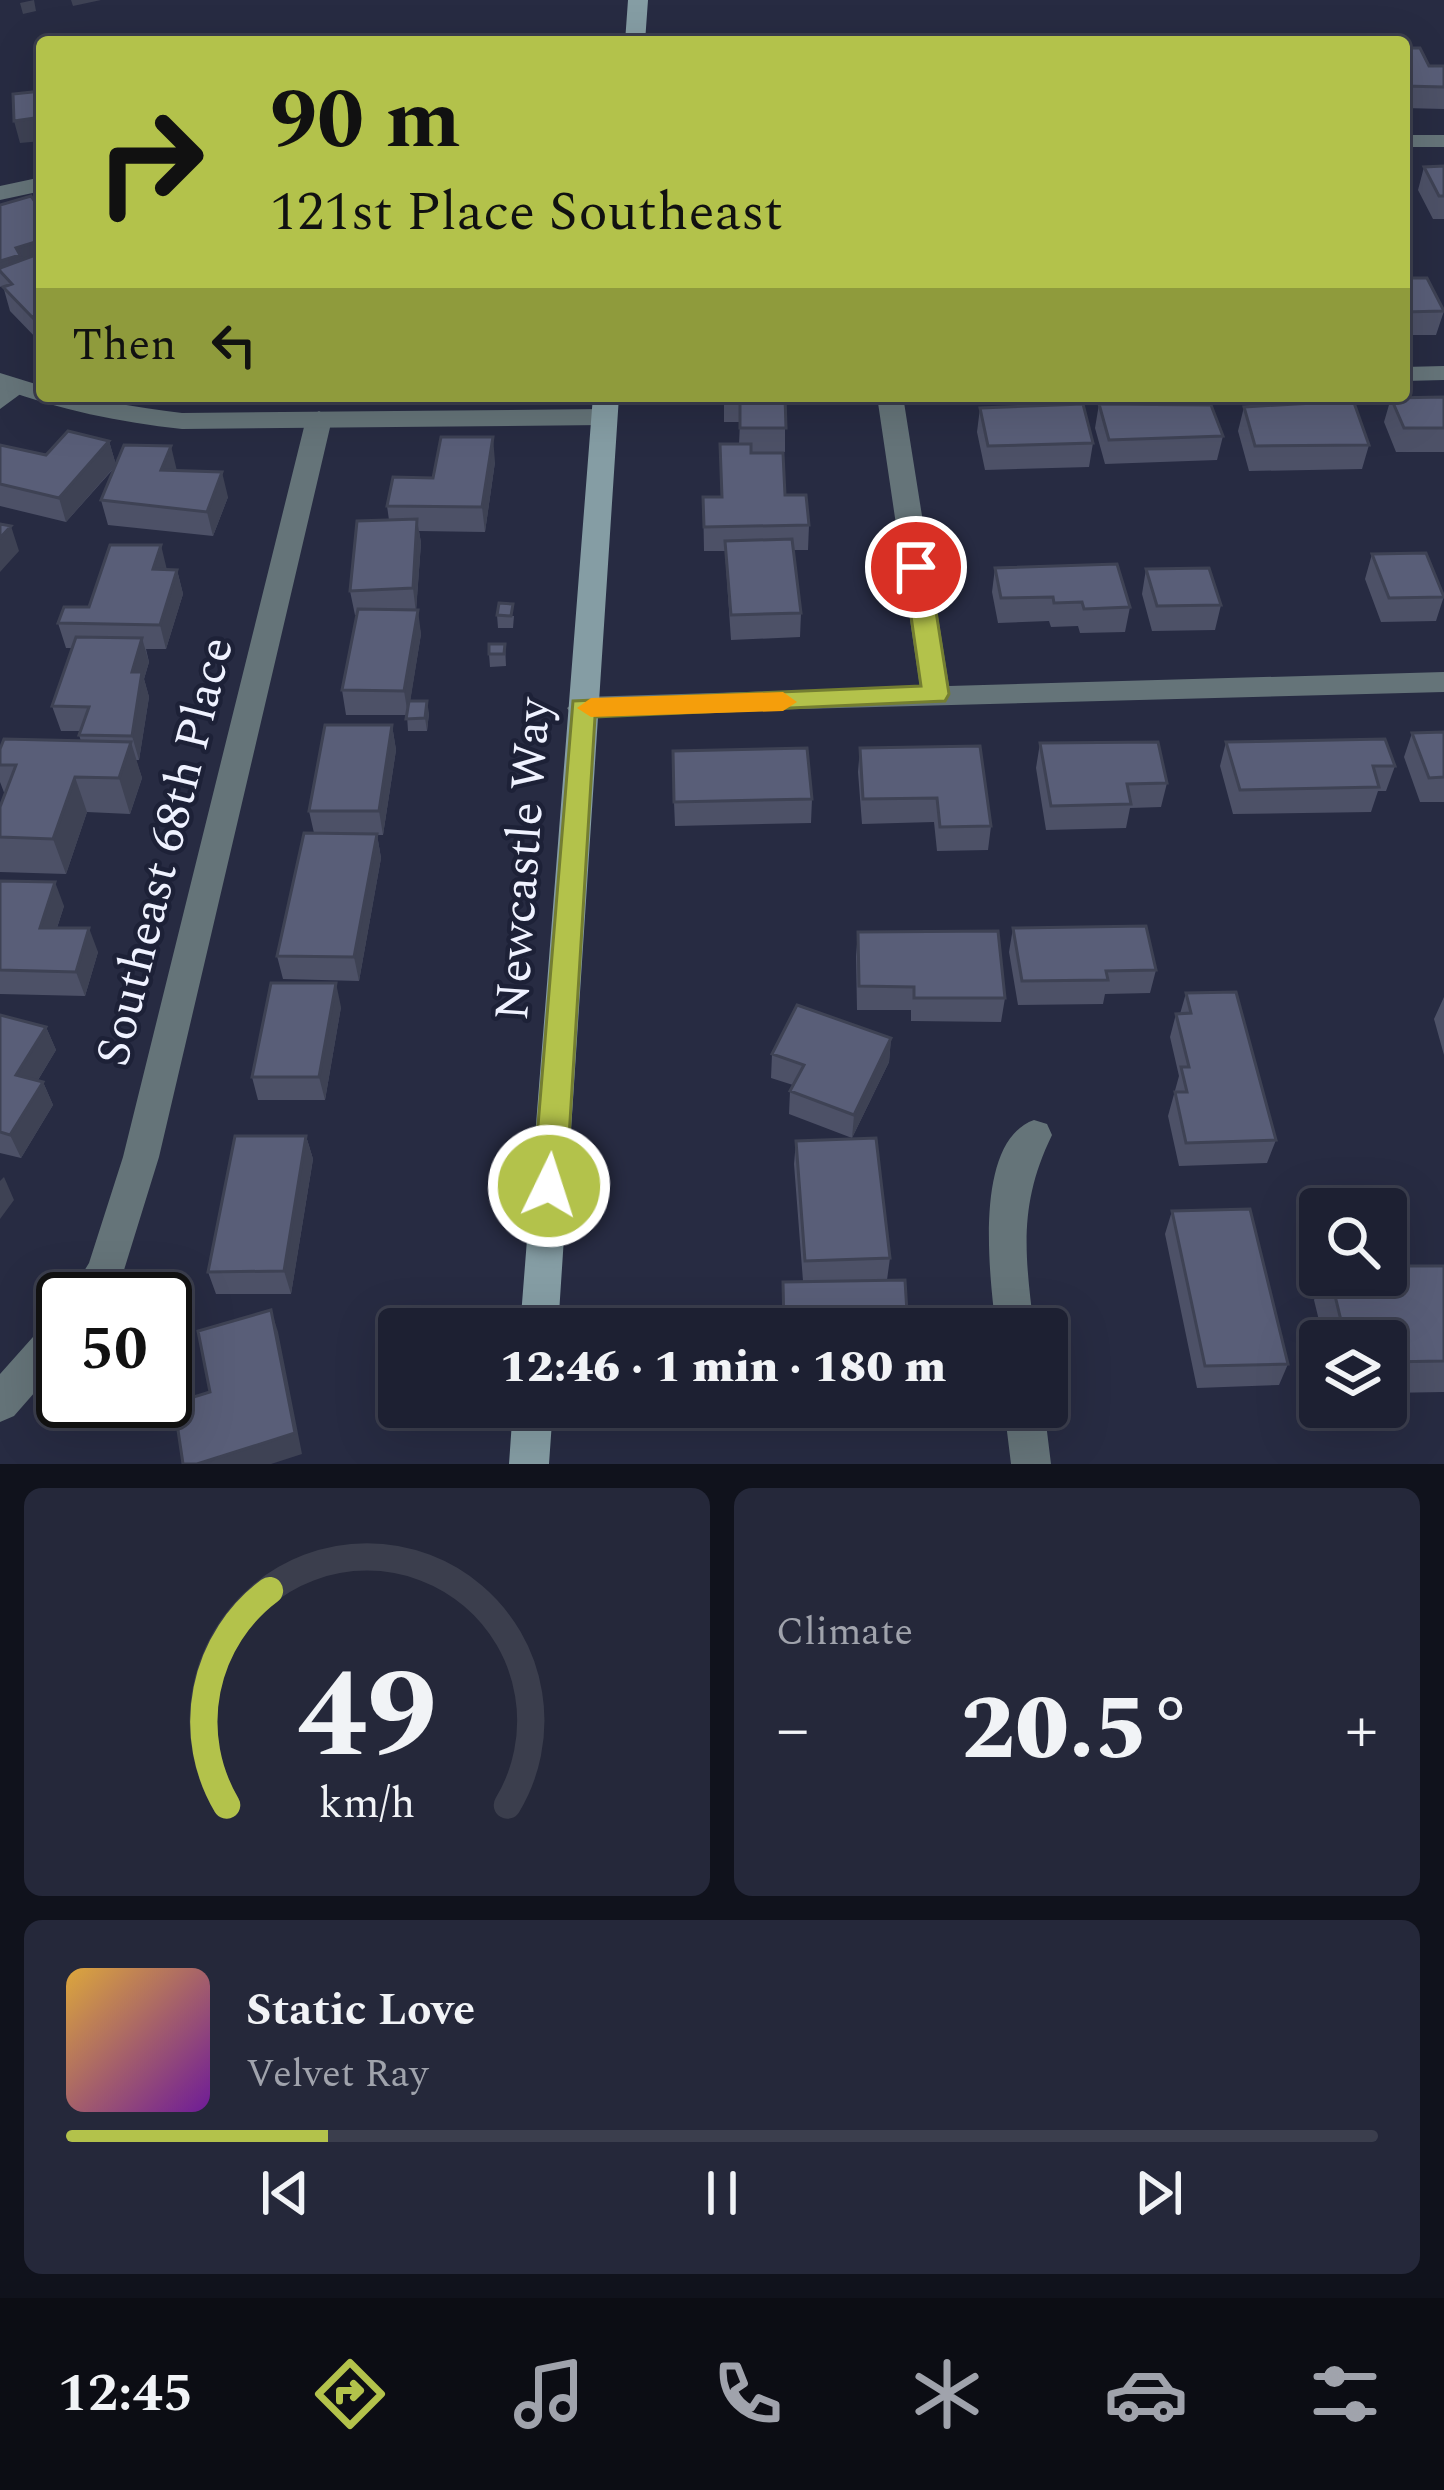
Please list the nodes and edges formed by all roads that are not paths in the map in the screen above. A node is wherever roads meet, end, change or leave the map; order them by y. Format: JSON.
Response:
{"nodes":[{"id":1,"x":638,"y":0,"type":"edge"},
{"id":2,"x":635,"y":36,"type":"edge"},
{"id":3,"x":1410,"y":141,"type":"edge"},
{"id":4,"x":1444,"y":141,"type":"edge"},
{"id":5,"x":36,"y":185,"type":"edge"},
{"id":6,"x":0,"y":193,"type":"edge"},
{"id":7,"x":1444,"y":373,"type":"edge"},
{"id":8,"x":1410,"y":374,"type":"edge"},
{"id":9,"x":63,"y":402,"type":"edge"},
{"id":10,"x":891,"y":402,"type":"edge"},
{"id":11,"x":605,"y":406,"type":"edge"},
{"id":12,"x":319,"y":419,"type":"junction"},
{"id":13,"x":1444,"y":682,"type":"edge"},
{"id":14,"x":936,"y":694,"type":"junction"},
{"id":15,"x":582,"y":708,"type":"junction"},
{"id":16,"x":1034,"y":1135,"type":"dead end"},
{"id":17,"x":104,"y":1272,"type":"edge"},
{"id":18,"x":540,"y":1308,"type":"edge"},
{"id":19,"x":1013,"y":1308,"type":"edge"},
{"id":20,"x":36,"y":1362,"type":"edge"},
{"id":21,"x":0,"y":1403,"type":"edge"},
{"id":22,"x":532,"y":1428,"type":"edge"},
{"id":23,"x":1027,"y":1428,"type":"edge"},
{"id":24,"x":529,"y":1464,"type":"edge"},
{"id":25,"x":1031,"y":1464,"type":"edge"}],
"edges":[{"from":1,"to":2,"type":"main road"},
{"from":3,"to":4,"type":"street"},
{"from":5,"to":6,"type":"street"},
{"from":7,"to":8,"type":"street"},
{"from":9,"to":12,"type":"street"},
{"from":10,"to":14,"type":"street"},
{"from":11,"to":12,"type":"street"},
{"from":11,"to":15,"type":"main road","name":"Newcastle Way"},
{"from":12,"to":17,"type":"street","name":"Southeast 68th Place"},
{"from":13,"to":14,"type":"street"},
{"from":14,"to":15,"type":"street"},
{"from":15,"to":18,"type":"main road","name":"Newcastle Way"},
{"from":16,"to":19,"type":"street"},
{"from":20,"to":21,"type":"street"},
{"from":22,"to":24,"type":"main road"},
{"from":23,"to":25,"type":"street"}]}
